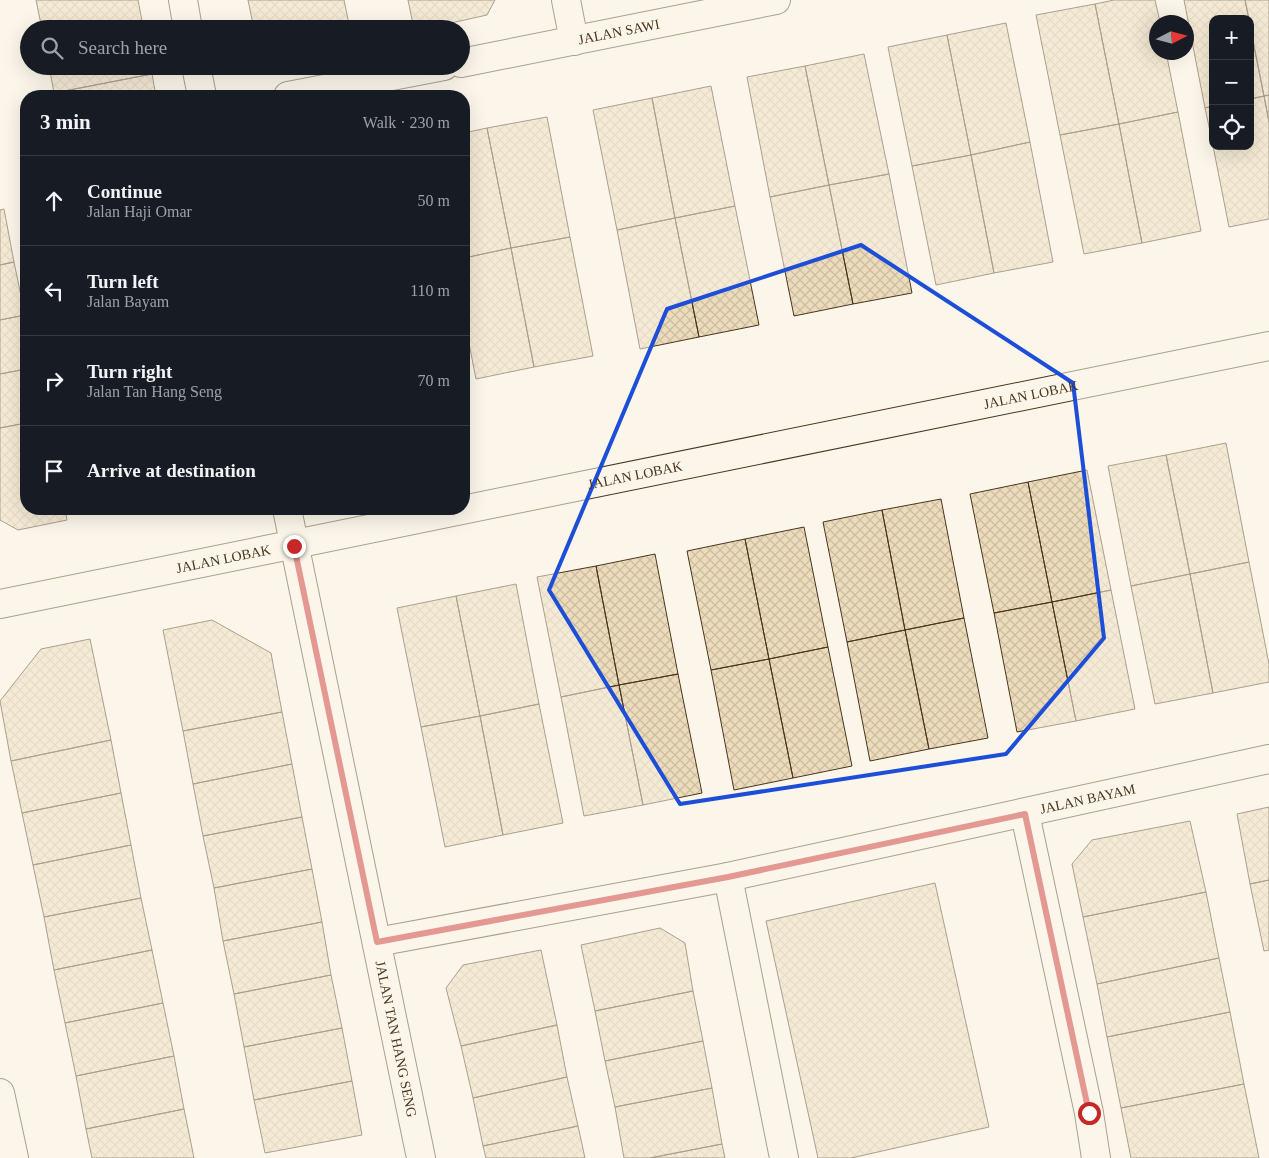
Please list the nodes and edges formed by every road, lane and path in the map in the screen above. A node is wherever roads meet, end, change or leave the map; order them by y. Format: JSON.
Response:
{"nodes":[{"id":1,"x":182,"y":0,"type":"edge"},
{"id":2,"x":566,"y":0,"type":"edge"},
{"id":3,"x":776,"y":0,"type":"edge"},
{"id":4,"x":186,"y":20,"type":"edge"},
{"id":5,"x":574,"y":42,"type":"junction"},
{"id":6,"x":470,"y":61,"type":"edge"},
{"id":7,"x":198,"y":75,"type":"edge"},
{"id":8,"x":397,"y":75,"type":"edge"},
{"id":9,"x":201,"y":90,"type":"edge"},
{"id":10,"x":319,"y":90,"type":"edge"},
{"id":11,"x":1269,"y":346,"type":"edge"},
{"id":12,"x":470,"y":510,"type":"edge"},
{"id":13,"x":288,"y":515,"type":"edge"},
{"id":14,"x":445,"y":515,"type":"edge"},
{"id":15,"x":294,"y":546,"type":"junction"},
{"id":16,"x":0,"y":604,"type":"edge"},
{"id":17,"x":1269,"y":759,"type":"edge"},
{"id":18,"x":1025,"y":814,"type":"junction"},
{"id":19,"x":728,"y":877,"type":"junction"},
{"id":20,"x":377,"y":942,"type":"junction"},
{"id":21,"x":0,"y":1093,"type":"edge"},
{"id":22,"x":14,"y":1158,"type":"edge"},
{"id":23,"x":421,"y":1158,"type":"edge"},
{"id":24,"x":784,"y":1158,"type":"edge"},
{"id":25,"x":1096,"y":1158,"type":"edge"}],
"edges":[{"from":1,"to":4,"type":"street"},
{"from":2,"to":5,"type":"street"},
{"from":3,"to":5,"type":"street","name":"JALAN SAWI"},
{"from":5,"to":6,"type":"street","name":"JALAN SAWI"},
{"from":7,"to":9,"type":"street"},
{"from":8,"to":10,"type":"street"},
{"from":11,"to":12,"type":"street","name":"JALAN LOBAK"},
{"from":13,"to":15,"type":"street","name":"JALAN TAN HANG SENG"},
{"from":14,"to":15,"type":"street","name":"JALAN LOBAK"},
{"from":15,"to":16,"type":"street","name":"JALAN LOBAK"},
{"from":15,"to":20,"type":"street","name":"JALAN TAN HANG SENG"},
{"from":17,"to":18,"type":"street","name":"JALAN BAYAM"},
{"from":18,"to":19,"type":"street","name":"JALAN BAYAM"},
{"from":18,"to":25,"type":"street"},
{"from":19,"to":20,"type":"street","name":"JALAN BAYAM"},
{"from":19,"to":24,"type":"street"},
{"from":20,"to":23,"type":"street","name":"JALAN TAN HANG SENG"},
{"from":21,"to":22,"type":"street"}]}
